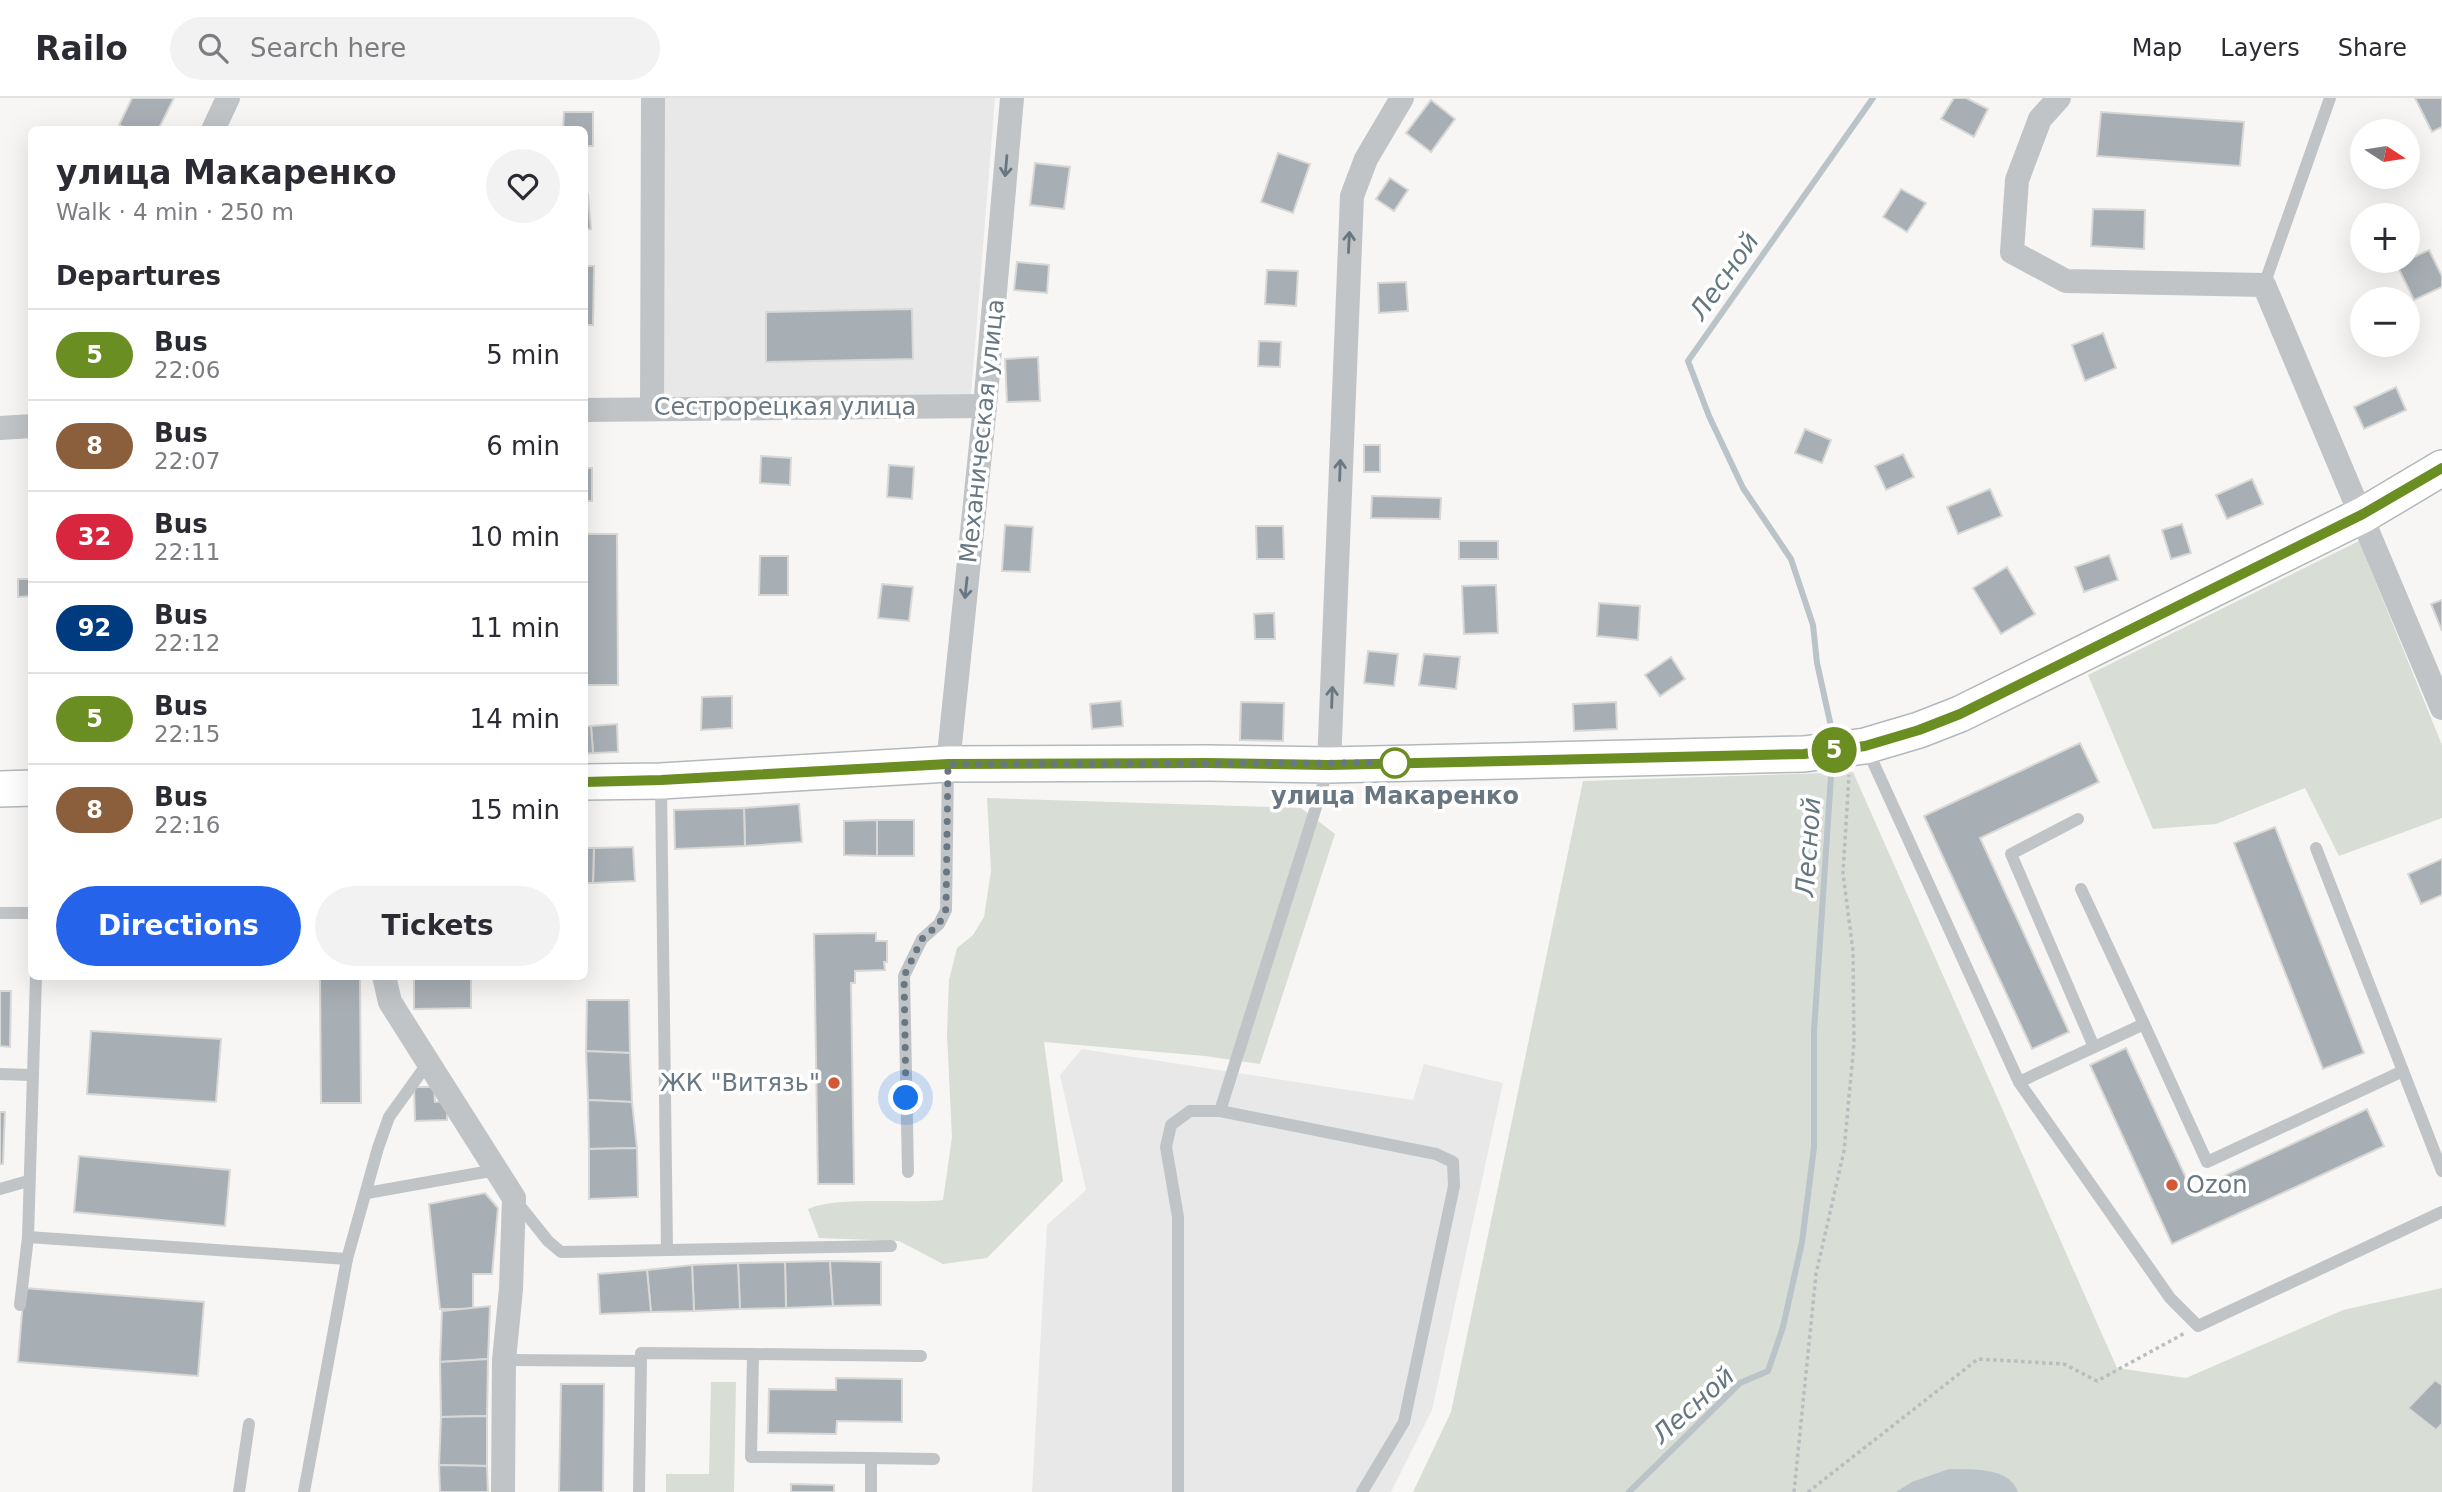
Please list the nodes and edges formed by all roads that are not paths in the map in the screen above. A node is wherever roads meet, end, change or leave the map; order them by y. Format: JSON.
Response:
{"nodes":[{"id":1,"x":228,"y":98,"type":"edge"},
{"id":2,"x":653,"y":98,"type":"edge"},
{"id":3,"x":1012,"y":98,"type":"edge"},
{"id":4,"x":1402,"y":98,"type":"edge"},
{"id":5,"x":2059,"y":98,"type":"edge"},
{"id":6,"x":2330,"y":98,"type":"edge"},
{"id":7,"x":215,"y":126,"type":"edge"},
{"id":8,"x":2264,"y":285,"type":"junction"},
{"id":9,"x":985,"y":405,"type":"junction"},
{"id":10,"x":652,"y":408,"type":"junction"},
{"id":11,"x":588,"y":410,"type":"edge"},
{"id":12,"x":28,"y":426,"type":"edge"},
{"id":13,"x":0,"y":428,"type":"edge"},
{"id":14,"x":2442,"y":468,"type":"edge"},
{"id":15,"x":2363,"y":514,"type":"junction"},
{"id":16,"x":2442,"y":708,"type":"edge"},
{"id":17,"x":1854,"y":747,"type":"junction"},
{"id":18,"x":948,"y":764,"type":"junction"},
{"id":19,"x":1329,"y":765,"type":"junction"},
{"id":20,"x":661,"y":780,"type":"junction"},
{"id":21,"x":588,"y":782,"type":"edge"},
{"id":22,"x":28,"y":788,"type":"edge"},
{"id":23,"x":0,"y":789,"type":"edge"},
{"id":24,"x":2078,"y":819,"type":"dead end"},
{"id":25,"x":2316,"y":848,"type":"dead end"},
{"id":26,"x":2081,"y":889,"type":"dead end"},
{"id":27,"x":28,"y":913,"type":"edge"},
{"id":28,"x":0,"y":914,"type":"edge"},
{"id":29,"x":36,"y":980,"type":"edge"},
{"id":30,"x":385,"y":980,"type":"edge"},
{"id":31,"x":2144,"y":1024,"type":"junction"},
{"id":32,"x":2094,"y":1047,"type":"junction"},
{"id":33,"x":427,"y":1064,"type":"junction"},
{"id":34,"x":2403,"y":1071,"type":"junction"},
{"id":35,"x":0,"y":1074,"type":"edge"},
{"id":36,"x":31,"y":1075,"type":"junction"},
{"id":37,"x":2019,"y":1082,"type":"junction"},
{"id":38,"x":1220,"y":1111,"type":"junction"},
{"id":39,"x":496,"y":1170,"type":"junction"},
{"id":40,"x":2442,"y":1171,"type":"edge"},
{"id":41,"x":908,"y":1172,"type":"dead end"},
{"id":42,"x":28,"y":1181,"type":"junction"},
{"id":43,"x":0,"y":1189,"type":"edge"},
{"id":44,"x":367,"y":1193,"type":"junction"},
{"id":45,"x":514,"y":1198,"type":"junction"},
{"id":46,"x":2442,"y":1212,"type":"edge"},
{"id":47,"x":28,"y":1237,"type":"junction"},
{"id":48,"x":891,"y":1246,"type":"dead end"},
{"id":49,"x":667,"y":1250,"type":"junction"},
{"id":50,"x":347,"y":1259,"type":"junction"},
{"id":51,"x":20,"y":1305,"type":"dead end"},
{"id":52,"x":752,"y":1354,"type":"junction"},
{"id":53,"x":921,"y":1356,"type":"dead end"},
{"id":54,"x":503,"y":1360,"type":"junction"},
{"id":55,"x":640,"y":1361,"type":"junction"},
{"id":56,"x":249,"y":1424,"type":"dead end"},
{"id":57,"x":871,"y":1458,"type":"junction"},
{"id":58,"x":934,"y":1459,"type":"dead end"},
{"id":59,"x":239,"y":1492,"type":"edge"},
{"id":60,"x":304,"y":1492,"type":"edge"},
{"id":61,"x":503,"y":1492,"type":"edge"},
{"id":62,"x":639,"y":1492,"type":"edge"},
{"id":63,"x":871,"y":1492,"type":"edge"},
{"id":64,"x":1178,"y":1492,"type":"edge"},
{"id":65,"x":1362,"y":1492,"type":"edge"}],
"edges":[{"from":1,"to":7,"type":"street"},
{"from":2,"to":10,"type":"street"},
{"from":3,"to":9,"type":"street","name":"Механическая улица","one_way":true},
{"from":19,"to":4,"type":"street","one_way":true},
{"from":5,"to":8,"type":"street"},
{"from":6,"to":8,"type":"lane"},
{"from":8,"to":15,"type":"street"},
{"from":9,"to":10,"type":"street","name":"Сестрорецкая улица"},
{"from":9,"to":18,"type":"street","name":"Механическая улица","one_way":true},
{"from":10,"to":11,"type":"street","name":"Сестрорецкая улица"},
{"from":12,"to":13,"type":"street"},
{"from":14,"to":15,"type":"main road"},
{"from":15,"to":16,"type":"street"},
{"from":15,"to":17,"type":"main road"},
{"from":17,"to":19,"type":"main road"},
{"from":17,"to":37,"type":"lane"},
{"from":18,"to":19,"type":"main road"},
{"from":18,"to":20,"type":"main road"},
{"from":18,"to":41,"type":"lane"},
{"from":19,"to":38,"type":"lane"},
{"from":20,"to":21,"type":"main road"},
{"from":20,"to":49,"type":"lane"},
{"from":22,"to":23,"type":"main road"},
{"from":24,"to":32,"type":"lane"},
{"from":25,"to":34,"type":"lane"},
{"from":26,"to":31,"type":"lane"},
{"from":27,"to":28,"type":"lane"},
{"from":29,"to":36,"type":"lane"},
{"from":30,"to":33,"type":"street"},
{"from":31,"to":32,"type":"lane"},
{"from":31,"to":34,"type":"lane"},
{"from":32,"to":37,"type":"lane"},
{"from":33,"to":39,"type":"street"},
{"from":33,"to":44,"type":"lane"},
{"from":34,"to":40,"type":"lane"},
{"from":35,"to":36,"type":"lane"},
{"from":36,"to":42,"type":"lane"},
{"from":37,"to":46,"type":"lane"},
{"from":38,"to":64,"type":"lane"},
{"from":38,"to":65,"type":"lane"},
{"from":39,"to":44,"type":"lane"},
{"from":39,"to":45,"type":"street"},
{"from":42,"to":43,"type":"lane"},
{"from":42,"to":47,"type":"lane"},
{"from":44,"to":50,"type":"lane"},
{"from":45,"to":49,"type":"lane"},
{"from":45,"to":54,"type":"street"},
{"from":47,"to":50,"type":"lane"},
{"from":47,"to":51,"type":"lane"},
{"from":48,"to":49,"type":"lane"},
{"from":50,"to":60,"type":"lane"},
{"from":52,"to":53,"type":"lane"},
{"from":52,"to":55,"type":"lane"},
{"from":52,"to":57,"type":"lane"},
{"from":54,"to":55,"type":"lane"},
{"from":54,"to":61,"type":"street"},
{"from":55,"to":62,"type":"lane"},
{"from":56,"to":59,"type":"lane"},
{"from":57,"to":58,"type":"lane"},
{"from":57,"to":63,"type":"lane"}]}
